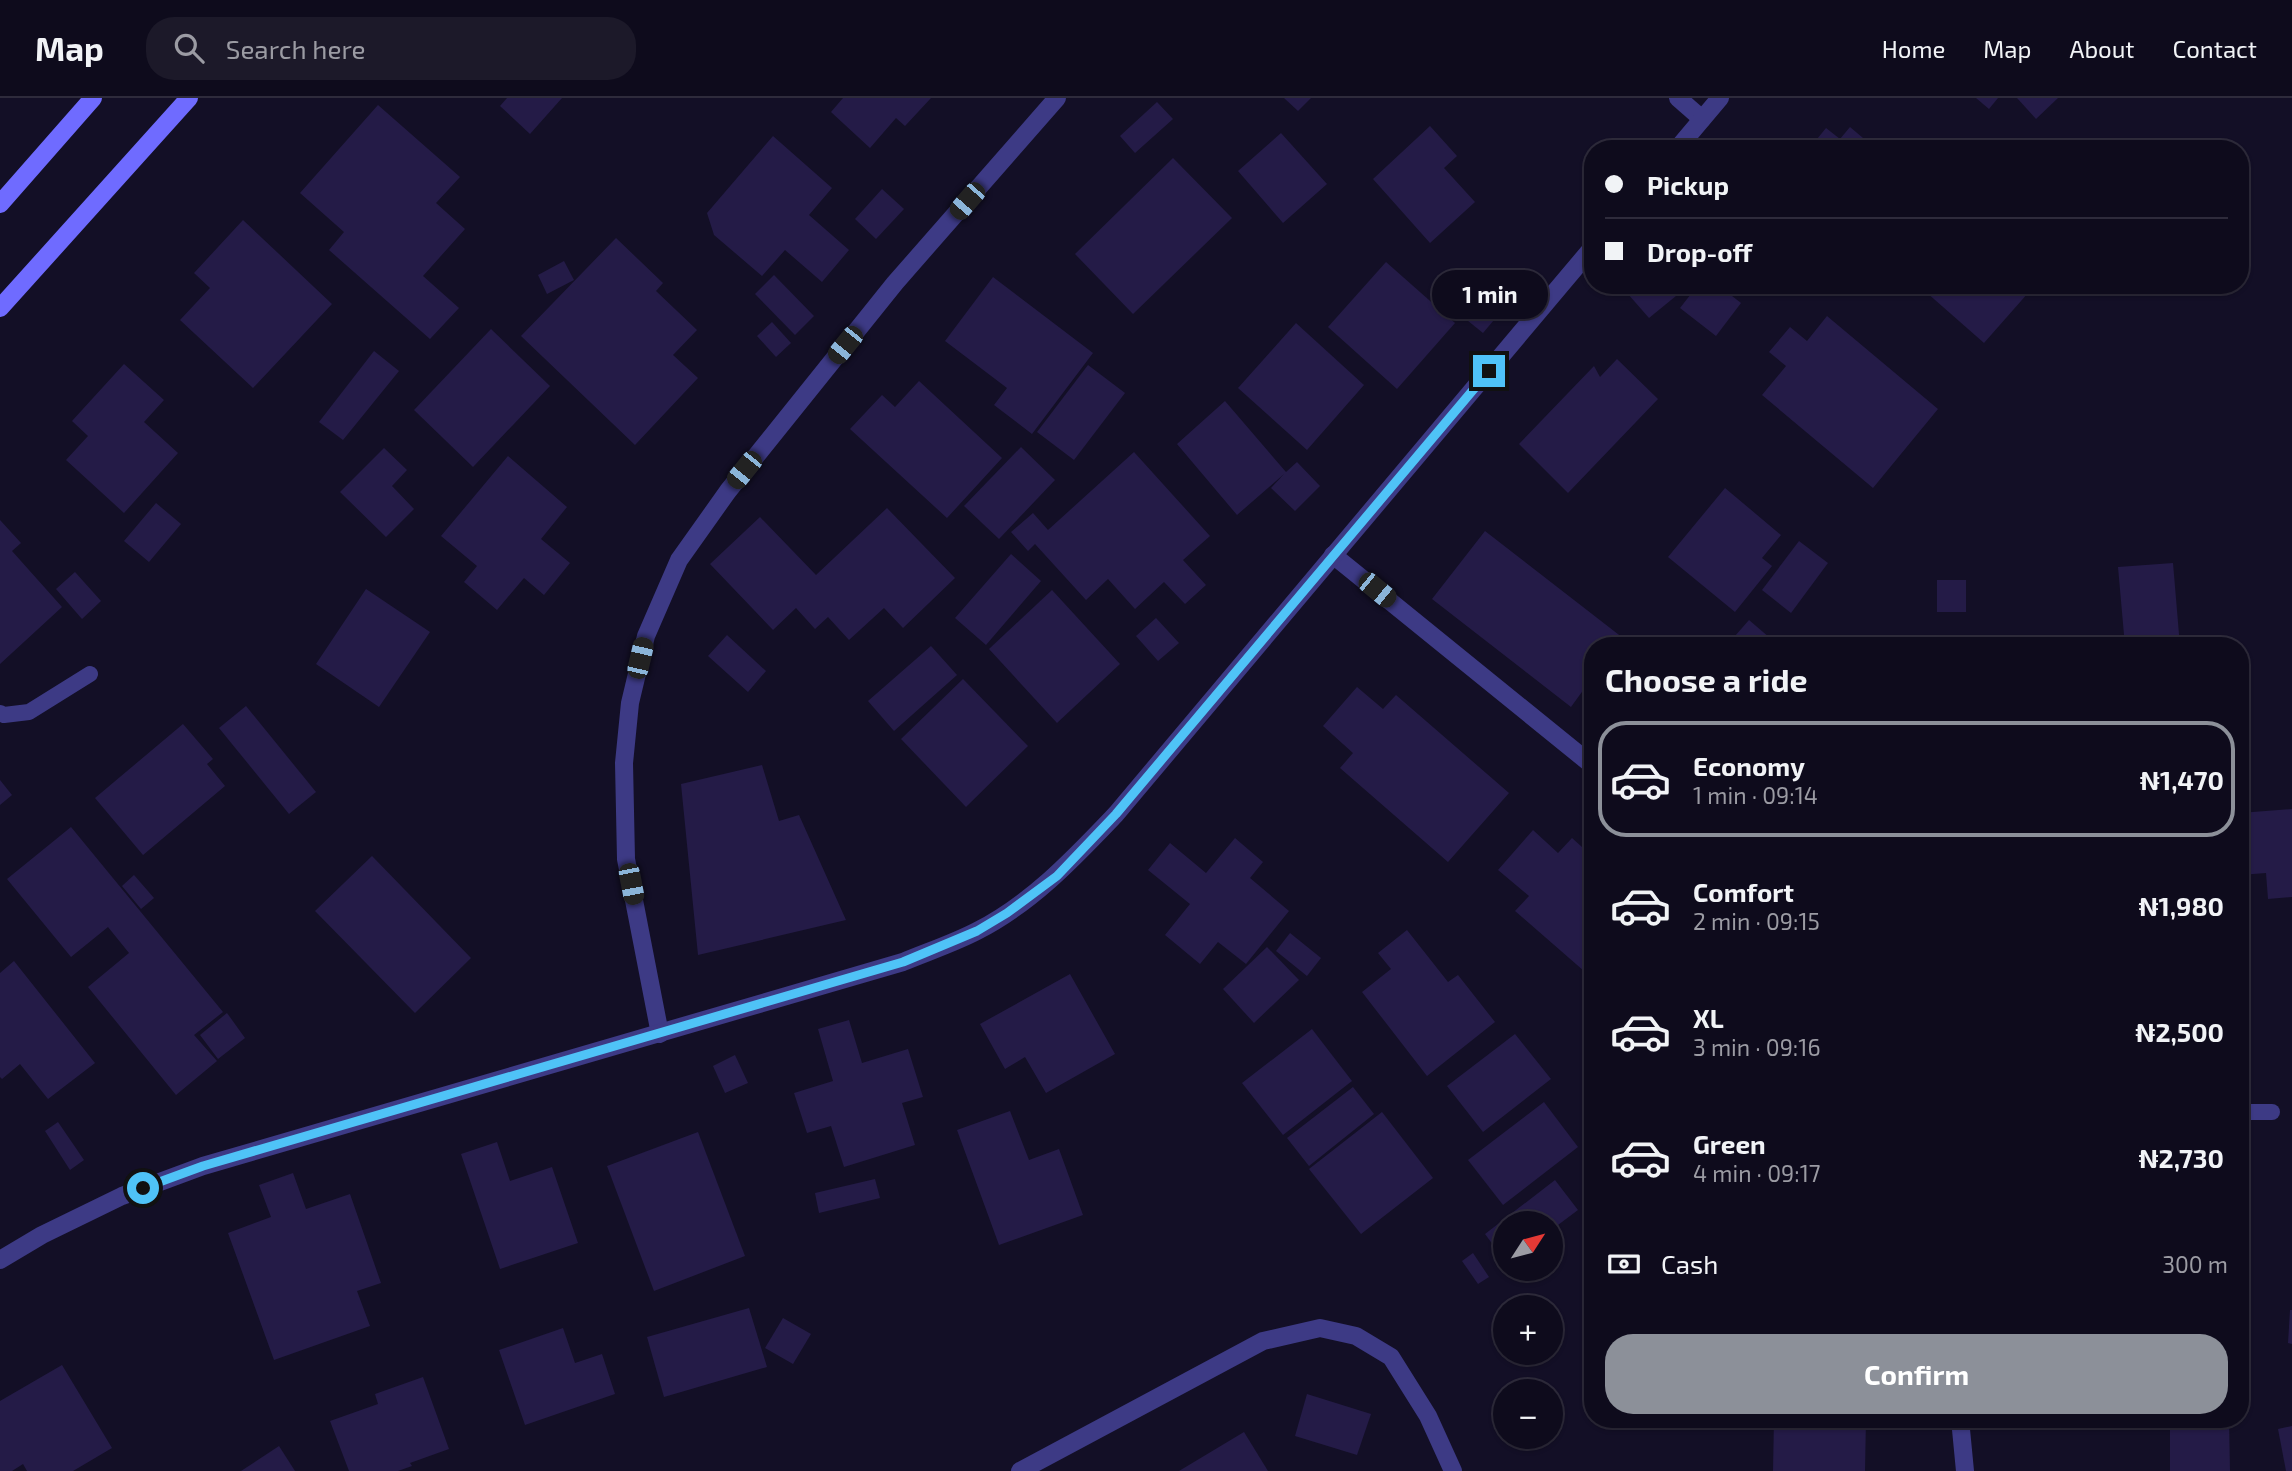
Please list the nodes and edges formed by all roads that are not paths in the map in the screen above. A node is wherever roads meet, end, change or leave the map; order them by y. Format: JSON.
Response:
{"nodes":[{"id":1,"x":93,"y":98,"type":"edge"},
{"id":2,"x":189,"y":98,"type":"edge"},
{"id":3,"x":1058,"y":98,"type":"edge"},
{"id":4,"x":1678,"y":98,"type":"edge"},
{"id":5,"x":1720,"y":98,"type":"edge"},
{"id":6,"x":1702,"y":119,"type":"junction"},
{"id":7,"x":1684,"y":140,"type":"edge"},
{"id":8,"x":0,"y":204,"type":"edge"},
{"id":9,"x":1584,"y":258,"type":"edge"},
{"id":10,"x":0,"y":308,"type":"edge"},
{"id":11,"x":1334,"y":555,"type":"junction"},
{"id":12,"x":90,"y":674,"type":"dead end"},
{"id":13,"x":0,"y":713,"type":"edge"},
{"id":14,"x":1584,"y":758,"type":"edge"},
{"id":15,"x":660,"y":1034,"type":"junction"},
{"id":16,"x":2249,"y":1112,"type":"edge"},
{"id":17,"x":2272,"y":1112,"type":"dead end"},
{"id":18,"x":0,"y":1260,"type":"edge"},
{"id":19,"x":1961,"y":1428,"type":"edge"},
{"id":20,"x":1020,"y":1471,"type":"edge"},
{"id":21,"x":1453,"y":1471,"type":"edge"},
{"id":22,"x":1965,"y":1471,"type":"edge"}],
"edges":[{"from":1,"to":8,"type":"main road"},
{"from":2,"to":10,"type":"main road"},
{"from":3,"to":15,"type":"street"},
{"from":4,"to":6,"type":"street"},
{"from":5,"to":6,"type":"street"},
{"from":6,"to":7,"type":"street"},
{"from":9,"to":11,"type":"street"},
{"from":11,"to":14,"type":"street"},
{"from":11,"to":15,"type":"street"},
{"from":12,"to":13,"type":"lane"},
{"from":15,"to":18,"type":"street"},
{"from":16,"to":17,"type":"lane"},
{"from":19,"to":22,"type":"street"},
{"from":20,"to":21,"type":"street"}]}
